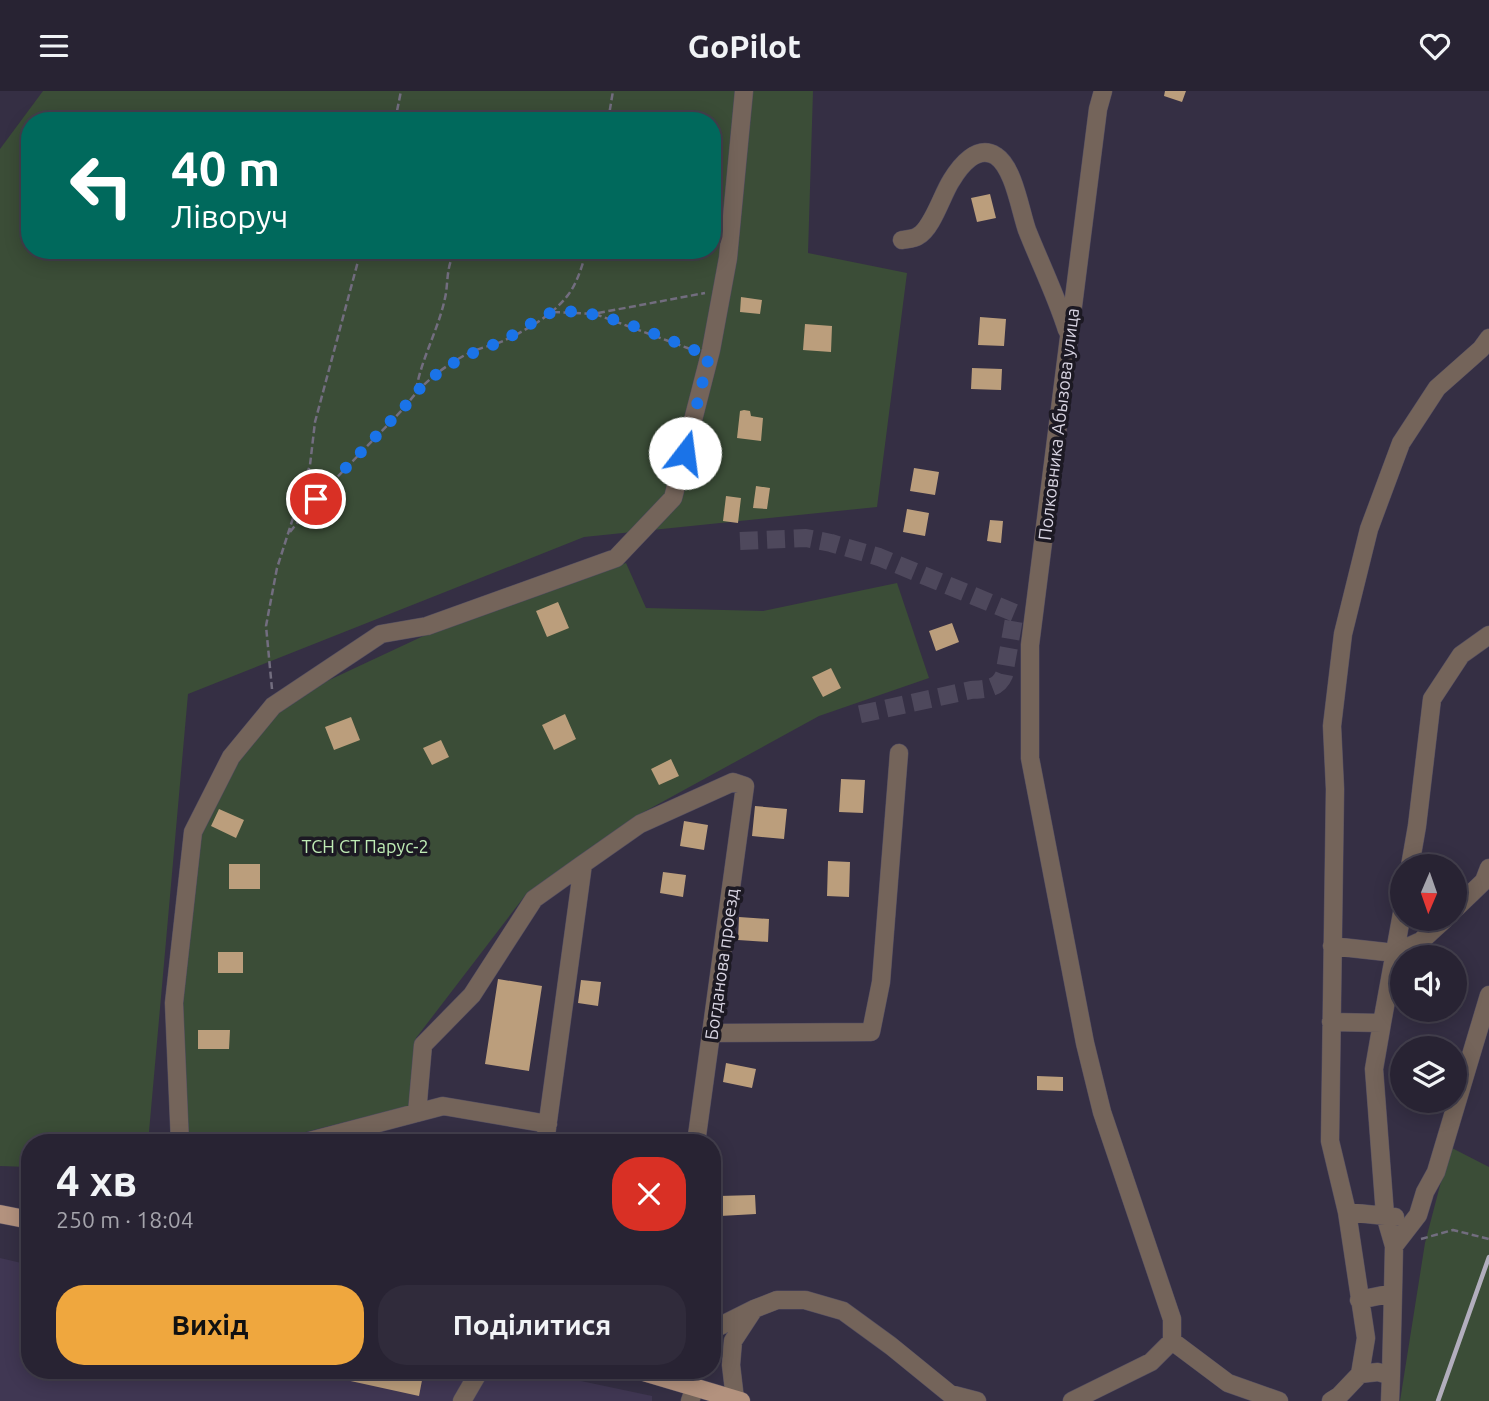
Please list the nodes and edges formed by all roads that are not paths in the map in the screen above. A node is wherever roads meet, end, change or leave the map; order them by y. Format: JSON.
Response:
{"nodes":[{"id":1,"x":744,"y":91,"type":"edge"},
{"id":2,"x":1103,"y":91,"type":"edge"},
{"id":3,"x":902,"y":240,"type":"dead end"},
{"id":4,"x":1069,"y":336,"type":"junction"},
{"id":5,"x":1486,"y":344,"type":"edge"},
{"id":6,"x":1489,"y":635,"type":"edge"},
{"id":7,"x":899,"y":753,"type":"dead end"},
{"id":8,"x":1412,"y":854,"type":"edge"},
{"id":9,"x":583,"y":864,"type":"junction"},
{"id":10,"x":1487,"y":876,"type":"edge"},
{"id":11,"x":1467,"y":897,"type":"edge"},
{"id":12,"x":1432,"y":931,"type":"edge"},
{"id":13,"x":1412,"y":945,"type":"edge"},
{"id":14,"x":1332,"y":946,"type":"junction"},
{"id":15,"x":1390,"y":952,"type":"edge"},
{"id":16,"x":1390,"y":980,"type":"edge"},
{"id":17,"x":1489,"y":995,"type":"edge"},
{"id":18,"x":1331,"y":1023,"type":"junction"},
{"id":19,"x":1382,"y":1023,"type":"junction"},
{"id":20,"x":711,"y":1033,"type":"junction"},
{"id":21,"x":417,"y":1113,"type":"junction"},
{"id":22,"x":548,"y":1124,"type":"junction"},
{"id":23,"x":180,"y":1134,"type":"edge"},
{"id":24,"x":336,"y":1134,"type":"edge"},
{"id":25,"x":546,"y":1134,"type":"edge"},
{"id":26,"x":697,"y":1134,"type":"edge"},
{"id":27,"x":1347,"y":1212,"type":"junction"},
{"id":28,"x":0,"y":1214,"type":"edge"},
{"id":29,"x":1385,"y":1215,"type":"junction"},
{"id":30,"x":1418,"y":1215,"type":"junction"},
{"id":31,"x":21,"y":1218,"type":"edge"},
{"id":32,"x":1394,"y":1246,"type":"junction"},
{"id":33,"x":1393,"y":1293,"type":"junction"},
{"id":34,"x":1359,"y":1300,"type":"junction"},
{"id":35,"x":754,"y":1309,"type":"junction"},
{"id":36,"x":721,"y":1326,"type":"edge"},
{"id":37,"x":1172,"y":1341,"type":"junction"},
{"id":38,"x":1360,"y":1374,"type":"junction"},
{"id":39,"x":1391,"y":1375,"type":"junction"},
{"id":40,"x":475,"y":1379,"type":"edge"},
{"id":41,"x":658,"y":1379,"type":"edge"},
{"id":42,"x":693,"y":1394,"type":"edge"},
{"id":43,"x":738,"y":1400,"type":"edge"},
{"id":44,"x":462,"y":1401,"type":"edge"},
{"id":45,"x":977,"y":1401,"type":"edge"},
{"id":46,"x":1072,"y":1401,"type":"edge"},
{"id":47,"x":1279,"y":1401,"type":"edge"},
{"id":48,"x":1331,"y":1401,"type":"edge"},
{"id":49,"x":1390,"y":1401,"type":"edge"}],
"edges":[{"from":1,"to":23,"type":"street"},
{"from":2,"to":4,"type":"street","name":"Полковника Абызова улица"},
{"from":3,"to":4,"type":"street"},
{"from":4,"to":37,"type":"street","name":"Полковника Абызова улица"},
{"from":5,"to":14,"type":"street"},
{"from":6,"to":8,"type":"street"},
{"from":7,"to":20,"type":"street"},
{"from":9,"to":20,"type":"street","name":"Богданова проезд"},
{"from":9,"to":21,"type":"street"},
{"from":9,"to":22,"type":"street"},
{"from":10,"to":11,"type":"street"},
{"from":12,"to":13,"type":"street"},
{"from":14,"to":15,"type":"street"},
{"from":14,"to":18,"type":"street"},
{"from":16,"to":19,"type":"street"},
{"from":17,"to":30,"type":"street"},
{"from":18,"to":19,"type":"street"},
{"from":18,"to":27,"type":"street"},
{"from":19,"to":29,"type":"street"},
{"from":20,"to":26,"type":"street","name":"Богданова проезд"},
{"from":21,"to":22,"type":"street"},
{"from":21,"to":24,"type":"street"},
{"from":22,"to":25,"type":"street"},
{"from":27,"to":29,"type":"street"},
{"from":27,"to":34,"type":"street"},
{"from":28,"to":31,"type":"main road"},
{"from":29,"to":30,"type":"street"},
{"from":29,"to":32,"type":"street"},
{"from":30,"to":32,"type":"street"},
{"from":32,"to":33,"type":"street"},
{"from":33,"to":34,"type":"street"},
{"from":33,"to":39,"type":"street"},
{"from":34,"to":38,"type":"street"},
{"from":35,"to":36,"type":"street"},
{"from":35,"to":43,"type":"street"},
{"from":35,"to":45,"type":"street"},
{"from":37,"to":46,"type":"street"},
{"from":37,"to":47,"type":"street"},
{"from":38,"to":39,"type":"street"},
{"from":38,"to":48,"type":"street"},
{"from":39,"to":49,"type":"street"},
{"from":40,"to":44,"type":"street"},
{"from":41,"to":42,"type":"main road"},
{"from":42,"to":43,"type":"main road"}]}
